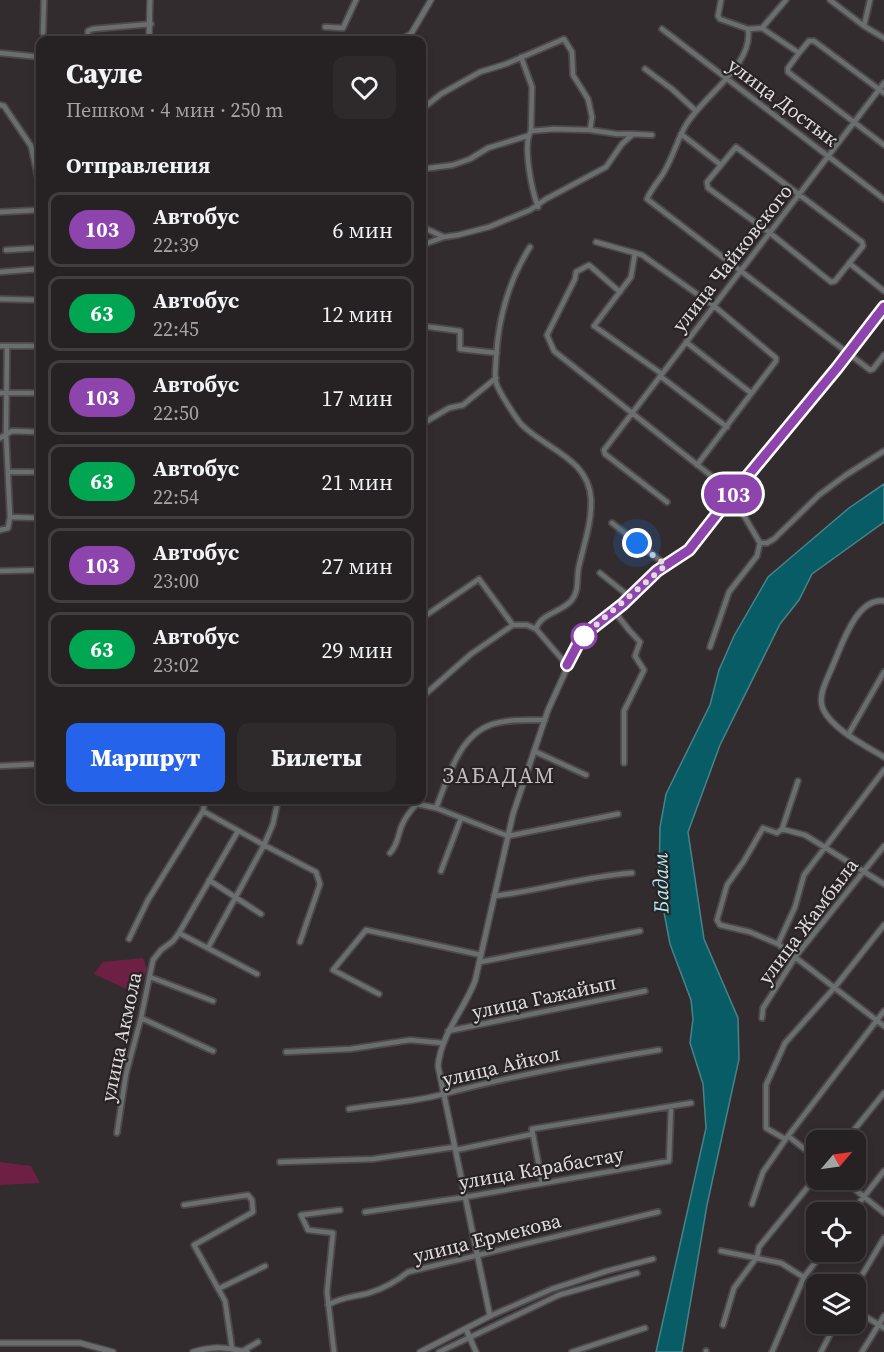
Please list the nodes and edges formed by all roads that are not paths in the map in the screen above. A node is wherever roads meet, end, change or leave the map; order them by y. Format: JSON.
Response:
{"nodes":[{"id":1,"x":44,"y":0,"type":"edge"},
{"id":2,"x":150,"y":0,"type":"edge"},
{"id":3,"x":356,"y":0,"type":"edge"},
{"id":4,"x":431,"y":0,"type":"edge"},
{"id":5,"x":721,"y":0,"type":"edge"},
{"id":6,"x":786,"y":0,"type":"edge"},
{"id":7,"x":830,"y":0,"type":"edge"},
{"id":8,"x":870,"y":0,"type":"edge"},
{"id":9,"x":151,"y":24,"type":"junction"},
{"id":10,"x":864,"y":26,"type":"junction"},
{"id":11,"x":325,"y":27,"type":"dead end"},
{"id":12,"x":762,"y":27,"type":"junction"},
{"id":13,"x":662,"y":29,"type":"dead end"},
{"id":14,"x":748,"y":29,"type":"junction"},
{"id":15,"x":43,"y":33,"type":"dead end"},
{"id":16,"x":88,"y":36,"type":"edge"},
{"id":17,"x":150,"y":36,"type":"edge"},
{"id":18,"x":407,"y":36,"type":"edge"},
{"id":19,"x":884,"y":38,"type":"edge"},
{"id":20,"x":0,"y":53,"type":"edge"},
{"id":21,"x":799,"y":53,"type":"junction"},
{"id":22,"x":36,"y":57,"type":"edge"},
{"id":23,"x":521,"y":57,"type":"junction"},
{"id":24,"x":645,"y":69,"type":"dead end"},
{"id":25,"x":726,"y":78,"type":"junction"},
{"id":26,"x":884,"y":83,"type":"edge"},
{"id":27,"x":882,"y":91,"type":"edge"},
{"id":28,"x":0,"y":105,"type":"edge"},
{"id":29,"x":426,"y":106,"type":"edge"},
{"id":30,"x":696,"y":111,"type":"junction"},
{"id":31,"x":855,"y":122,"type":"junction"},
{"id":32,"x":590,"y":130,"type":"junction"},
{"id":33,"x":529,"y":133,"type":"junction"},
{"id":34,"x":617,"y":134,"type":"junction"},
{"id":35,"x":633,"y":134,"type":"junction"},
{"id":36,"x":681,"y":134,"type":"junction"},
{"id":37,"x":652,"y":135,"type":"dead end"},
{"id":38,"x":622,"y":144,"type":"junction"},
{"id":39,"x":884,"y":145,"type":"edge"},
{"id":40,"x":829,"y":156,"type":"junction"},
{"id":41,"x":721,"y":165,"type":"junction"},
{"id":42,"x":36,"y":169,"type":"edge"},
{"id":43,"x":426,"y":169,"type":"edge"},
{"id":44,"x":800,"y":194,"type":"junction"},
{"id":45,"x":884,"y":199,"type":"edge"},
{"id":46,"x":538,"y":207,"type":"junction"},
{"id":47,"x":36,"y":210,"type":"edge"},
{"id":48,"x":0,"y":212,"type":"edge"},
{"id":49,"x":426,"y":229,"type":"edge"},
{"id":50,"x":770,"y":233,"type":"junction"},
{"id":51,"x":444,"y":237,"type":"junction"},
{"id":52,"x":596,"y":242,"type":"dead end"},
{"id":53,"x":426,"y":243,"type":"edge"},
{"id":54,"x":530,"y":247,"type":"dead end"},
{"id":55,"x":36,"y":248,"type":"edge"},
{"id":56,"x":6,"y":250,"type":"dead end"},
{"id":57,"x":635,"y":253,"type":"junction"},
{"id":58,"x":849,"y":263,"type":"junction"},
{"id":59,"x":36,"y":269,"type":"edge"},
{"id":60,"x":0,"y":272,"type":"edge"},
{"id":61,"x":741,"y":272,"type":"junction"},
{"id":62,"x":884,"y":291,"type":"edge"},
{"id":63,"x":620,"y":292,"type":"junction"},
{"id":64,"x":0,"y":299,"type":"edge"},
{"id":65,"x":36,"y":300,"type":"edge"},
{"id":66,"x":714,"y":306,"type":"junction"},
{"id":67,"x":884,"y":307,"type":"edge"},
{"id":68,"x":426,"y":327,"type":"edge"},
{"id":69,"x":686,"y":342,"type":"junction"},
{"id":70,"x":0,"y":346,"type":"edge"},
{"id":71,"x":8,"y":346,"type":"junction"},
{"id":72,"x":36,"y":346,"type":"edge"},
{"id":73,"x":497,"y":353,"type":"junction"},
{"id":74,"x":848,"y":353,"type":"junction"},
{"id":75,"x":884,"y":355,"type":"edge"},
{"id":76,"x":661,"y":375,"type":"junction"},
{"id":77,"x":496,"y":378,"type":"junction"},
{"id":78,"x":0,"y":393,"type":"edge"},
{"id":79,"x":7,"y":393,"type":"junction"},
{"id":80,"x":36,"y":393,"type":"edge"},
{"id":81,"x":751,"y":393,"type":"junction"},
{"id":82,"x":632,"y":413,"type":"junction"},
{"id":83,"x":426,"y":422,"type":"edge"},
{"id":84,"x":727,"y":427,"type":"junction"},
{"id":85,"x":36,"y":432,"type":"edge"},
{"id":86,"x":6,"y":434,"type":"junction"},
{"id":87,"x":0,"y":438,"type":"edge"},
{"id":88,"x":884,"y":451,"type":"edge"},
{"id":89,"x":697,"y":465,"type":"junction"},
{"id":90,"x":8,"y":472,"type":"junction"},
{"id":91,"x":36,"y":472,"type":"edge"},
{"id":92,"x":0,"y":484,"type":"edge"},
{"id":93,"x":8,"y":484,"type":"junction"},
{"id":94,"x":732,"y":495,"type":"junction"},
{"id":95,"x":667,"y":502,"type":"dead end"},
{"id":96,"x":10,"y":517,"type":"junction"},
{"id":97,"x":36,"y":518,"type":"edge"},
{"id":98,"x":612,"y":523,"type":"dead end"},
{"id":99,"x":0,"y":530,"type":"edge"},
{"id":100,"x":760,"y":543,"type":"junction"},
{"id":101,"x":666,"y":565,"type":"junction"},
{"id":102,"x":36,"y":570,"type":"edge"},
{"id":103,"x":0,"y":571,"type":"edge"},
{"id":104,"x":600,"y":573,"type":"dead end"},
{"id":105,"x":630,"y":597,"type":"junction"},
{"id":106,"x":884,"y":601,"type":"edge"},
{"id":107,"x":614,"y":611,"type":"junction"},
{"id":108,"x":426,"y":615,"type":"edge"},
{"id":109,"x":513,"y":625,"type":"junction"},
{"id":110,"x":537,"y":627,"type":"junction"},
{"id":111,"x":710,"y":647,"type":"dead end"},
{"id":112,"x":567,"y":665,"type":"junction"},
{"id":113,"x":884,"y":672,"type":"edge"},
{"id":114,"x":426,"y":693,"type":"edge"},
{"id":115,"x":545,"y":720,"type":"junction"},
{"id":116,"x":848,"y":735,"type":"junction"},
{"id":117,"x":534,"y":751,"type":"junction"},
{"id":118,"x":884,"y":757,"type":"edge"},
{"id":119,"x":624,"y":763,"type":"dead end"},
{"id":120,"x":36,"y":764,"type":"edge"},
{"id":121,"x":0,"y":766,"type":"edge"},
{"id":122,"x":884,"y":770,"type":"edge"},
{"id":123,"x":586,"y":776,"type":"dead end"},
{"id":124,"x":798,"y":781,"type":"dead end"},
{"id":125,"x":204,"y":804,"type":"edge"},
{"id":126,"x":277,"y":804,"type":"edge"},
{"id":127,"x":436,"y":808,"type":"junction"},
{"id":128,"x":203,"y":811,"type":"junction"},
{"id":129,"x":618,"y":814,"type":"dead end"},
{"id":130,"x":461,"y":818,"type":"junction"},
{"id":131,"x":782,"y":829,"type":"junction"},
{"id":132,"x":238,"y":831,"type":"junction"},
{"id":133,"x":508,"y":836,"type":"junction"},
{"id":134,"x":264,"y":845,"type":"junction"},
{"id":135,"x":884,"y":846,"type":"edge"},
{"id":136,"x":824,"y":847,"type":"junction"},
{"id":137,"x":390,"y":853,"type":"dead end"},
{"id":138,"x":441,"y":871,"type":"dead end"},
{"id":139,"x":863,"y":872,"type":"junction"},
{"id":140,"x":632,"y":873,"type":"dead end"},
{"id":141,"x":209,"y":880,"type":"junction"},
{"id":142,"x":884,"y":885,"type":"edge"},
{"id":143,"x":494,"y":896,"type":"junction"},
{"id":144,"x":235,"y":897,"type":"junction"},
{"id":145,"x":261,"y":914,"type":"dead end"},
{"id":146,"x":884,"y":925,"type":"edge"},
{"id":147,"x":640,"y":931,"type":"dead end"},
{"id":148,"x":179,"y":933,"type":"junction"},
{"id":149,"x":129,"y":939,"type":"dead end"},
{"id":150,"x":300,"y":942,"type":"dead end"},
{"id":151,"x":777,"y":944,"type":"junction"},
{"id":152,"x":208,"y":948,"type":"junction"},
{"id":153,"x":481,"y":955,"type":"junction"},
{"id":154,"x":796,"y":956,"type":"junction"},
{"id":155,"x":480,"y":962,"type":"junction"},
{"id":156,"x":257,"y":974,"type":"dead end"},
{"id":157,"x":150,"y":977,"type":"junction"},
{"id":158,"x":835,"y":987,"type":"junction"},
{"id":159,"x":645,"y":991,"type":"dead end"},
{"id":160,"x":379,"y":994,"type":"dead end"},
{"id":161,"x":213,"y":1001,"type":"dead end"},
{"id":162,"x":884,"y":1011,"type":"edge"},
{"id":163,"x":141,"y":1018,"type":"junction"},
{"id":164,"x":762,"y":1018,"type":"dead end"},
{"id":165,"x":877,"y":1020,"type":"junction"},
{"id":166,"x":884,"y":1026,"type":"edge"},
{"id":167,"x":448,"y":1031,"type":"junction"},
{"id":168,"x":443,"y":1043,"type":"junction"},
{"id":169,"x":659,"y":1050,"type":"dead end"},
{"id":170,"x":213,"y":1051,"type":"dead end"},
{"id":171,"x":286,"y":1052,"type":"dead end"},
{"id":172,"x":884,"y":1093,"type":"edge"},
{"id":173,"x":443,"y":1095,"type":"junction"},
{"id":174,"x":691,"y":1103,"type":"dead end"},
{"id":175,"x":671,"y":1107,"type":"junction"},
{"id":176,"x":350,"y":1109,"type":"dead end"},
{"id":177,"x":854,"y":1130,"type":"edge"},
{"id":178,"x":117,"y":1133,"type":"dead end"},
{"id":179,"x":533,"y":1134,"type":"junction"},
{"id":180,"x":787,"y":1137,"type":"junction"},
{"id":181,"x":456,"y":1149,"type":"junction"},
{"id":182,"x":806,"y":1151,"type":"edge"},
{"id":183,"x":280,"y":1162,"type":"dead end"},
{"id":184,"x":884,"y":1171,"type":"edge"},
{"id":185,"x":542,"y":1183,"type":"junction"},
{"id":186,"x":806,"y":1189,"type":"edge"},
{"id":187,"x":855,"y":1190,"type":"edge"},
{"id":188,"x":466,"y":1197,"type":"junction"},
{"id":189,"x":863,"y":1197,"type":"junction"},
{"id":190,"x":859,"y":1202,"type":"edge"},
{"id":191,"x":752,"y":1204,"type":"dead end"},
{"id":192,"x":184,"y":1205,"type":"dead end"},
{"id":193,"x":340,"y":1210,"type":"dead end"},
{"id":194,"x":365,"y":1212,"type":"dead end"},
{"id":195,"x":658,"y":1212,"type":"dead end"},
{"id":196,"x":884,"y":1213,"type":"edge"},
{"id":197,"x":884,"y":1238,"type":"edge"},
{"id":198,"x":721,"y":1251,"type":"dead end"},
{"id":199,"x":478,"y":1256,"type":"junction"},
{"id":200,"x":757,"y":1257,"type":"junction"},
{"id":201,"x":653,"y":1259,"type":"dead end"},
{"id":202,"x":816,"y":1262,"type":"edge"},
{"id":203,"x":265,"y":1266,"type":"dead end"},
{"id":204,"x":637,"y":1273,"type":"dead end"},
{"id":205,"x":863,"y":1274,"type":"edge"},
{"id":206,"x":804,"y":1277,"type":"junction"},
{"id":207,"x":218,"y":1289,"type":"junction"},
{"id":208,"x":328,"y":1305,"type":"junction"},
{"id":209,"x":490,"y":1316,"type":"junction"},
{"id":210,"x":884,"y":1316,"type":"edge"},
{"id":211,"x":866,"y":1317,"type":"edge"},
{"id":212,"x":723,"y":1325,"type":"dead end"},
{"id":213,"x":881,"y":1327,"type":"edge"},
{"id":214,"x":645,"y":1328,"type":"dead end"},
{"id":215,"x":466,"y":1329,"type":"junction"},
{"id":216,"x":830,"y":1334,"type":"edge"},
{"id":217,"x":470,"y":1337,"type":"junction"},
{"id":218,"x":0,"y":1342,"type":"edge"},
{"id":219,"x":258,"y":1342,"type":"dead end"},
{"id":220,"x":232,"y":1348,"type":"junction"},
{"id":221,"x":113,"y":1352,"type":"edge"},
{"id":222,"x":193,"y":1352,"type":"edge"},
{"id":223,"x":245,"y":1352,"type":"edge"},
{"id":224,"x":334,"y":1352,"type":"edge"},
{"id":225,"x":420,"y":1352,"type":"edge"},
{"id":226,"x":439,"y":1352,"type":"edge"},
{"id":227,"x":476,"y":1352,"type":"edge"},
{"id":228,"x":572,"y":1352,"type":"edge"},
{"id":229,"x":772,"y":1352,"type":"edge"},
{"id":230,"x":821,"y":1352,"type":"edge"},
{"id":231,"x":862,"y":1352,"type":"edge"}],
"edges":[{"from":1,"to":15,"type":"street"},
{"from":2,"to":9,"type":"street"},
{"from":3,"to":11,"type":"street"},
{"from":4,"to":18,"type":"street"},
{"from":5,"to":14,"type":"street"},
{"from":6,"to":12,"type":"street"},
{"from":7,"to":10,"type":"street"},
{"from":8,"to":10,"type":"street"},
{"from":9,"to":16,"type":"street"},
{"from":9,"to":17,"type":"street"},
{"from":10,"to":19,"type":"street"},
{"from":12,"to":14,"type":"street"},
{"from":12,"to":21,"type":"street"},
{"from":13,"to":25,"type":"street","name":"улица Достык"},
{"from":14,"to":25,"type":"street"},
{"from":20,"to":22,"type":"street"},
{"from":21,"to":27,"type":"street"},
{"from":21,"to":31,"type":"street"},
{"from":23,"to":29,"type":"street"},
{"from":23,"to":32,"type":"street"},
{"from":23,"to":33,"type":"street"},
{"from":24,"to":30,"type":"street"},
{"from":25,"to":30,"type":"street"},
{"from":25,"to":40,"type":"street","name":"улица Достык"},
{"from":26,"to":27,"type":"street","name":"улица Чайковского"},
{"from":27,"to":31,"type":"street","name":"улица Чайковского"},
{"from":28,"to":42,"type":"street"},
{"from":30,"to":36,"type":"street"},
{"from":31,"to":39,"type":"street"},
{"from":31,"to":40,"type":"street","name":"улица Чайковского"},
{"from":32,"to":33,"type":"street"},
{"from":32,"to":34,"type":"street"},
{"from":33,"to":43,"type":"street"},
{"from":33,"to":46,"type":"street"},
{"from":34,"to":35,"type":"street"},
{"from":34,"to":38,"type":"street"},
{"from":35,"to":37,"type":"street"},
{"from":35,"to":38,"type":"street"},
{"from":36,"to":41,"type":"street"},
{"from":36,"to":61,"type":"street"},
{"from":38,"to":46,"type":"street"},
{"from":40,"to":44,"type":"street","name":"улица Чайковского"},
{"from":40,"to":45,"type":"street","name":"улица Достык"},
{"from":41,"to":44,"type":"street"},
{"from":41,"to":50,"type":"street"},
{"from":44,"to":50,"type":"street","name":"улица Чайковского"},
{"from":44,"to":58,"type":"street"},
{"from":46,"to":51,"type":"street"},
{"from":47,"to":48,"type":"street"},
{"from":49,"to":51,"type":"street"},
{"from":50,"to":58,"type":"street"},
{"from":50,"to":61,"type":"street","name":"улица Чайковского"},
{"from":51,"to":53,"type":"street"},
{"from":52,"to":57,"type":"street"},
{"from":54,"to":73,"type":"street"},
{"from":55,"to":56,"type":"street"},
{"from":57,"to":63,"type":"street"},
{"from":57,"to":66,"type":"street"},
{"from":58,"to":62,"type":"street"},
{"from":59,"to":60,"type":"street"},
{"from":61,"to":66,"type":"street","name":"улица Чайковского"},
{"from":61,"to":74,"type":"street"},
{"from":63,"to":76,"type":"street"},
{"from":63,"to":82,"type":"street"},
{"from":64,"to":65,"type":"street"},
{"from":66,"to":69,"type":"street","name":"улица Чайковского"},
{"from":66,"to":81,"type":"street"},
{"from":67,"to":74,"type":"street"},
{"from":68,"to":73,"type":"street"},
{"from":69,"to":76,"type":"street","name":"улица Чайковского"},
{"from":69,"to":81,"type":"street"},
{"from":70,"to":71,"type":"street"},
{"from":71,"to":72,"type":"street"},
{"from":71,"to":79,"type":"street"},
{"from":73,"to":77,"type":"street"},
{"from":74,"to":75,"type":"street"},
{"from":74,"to":94,"type":"street"},
{"from":76,"to":82,"type":"street","name":"улица Чайковского"},
{"from":76,"to":84,"type":"street"},
{"from":77,"to":83,"type":"street"},
{"from":77,"to":110,"type":"street"},
{"from":78,"to":79,"type":"street"},
{"from":79,"to":80,"type":"street"},
{"from":79,"to":86,"type":"street"},
{"from":81,"to":84,"type":"street"},
{"from":82,"to":89,"type":"street"},
{"from":82,"to":95,"type":"street","name":"улица Чайковского"},
{"from":84,"to":89,"type":"street"},
{"from":85,"to":86,"type":"street"},
{"from":86,"to":87,"type":"street"},
{"from":86,"to":90,"type":"street"},
{"from":88,"to":100,"type":"street"},
{"from":89,"to":94,"type":"street"},
{"from":90,"to":91,"type":"street"},
{"from":90,"to":93,"type":"street"},
{"from":92,"to":93,"type":"street"},
{"from":93,"to":96,"type":"street"},
{"from":94,"to":100,"type":"street"},
{"from":94,"to":101,"type":"street"},
{"from":96,"to":97,"type":"street"},
{"from":96,"to":99,"type":"street"},
{"from":98,"to":101,"type":"street"},
{"from":100,"to":111,"type":"street"},
{"from":101,"to":105,"type":"street"},
{"from":102,"to":103,"type":"street"},
{"from":104,"to":105,"type":"street"},
{"from":105,"to":107,"type":"street"},
{"from":106,"to":116,"type":"street"},
{"from":107,"to":112,"type":"street"},
{"from":107,"to":119,"type":"street"},
{"from":108,"to":109,"type":"street"},
{"from":109,"to":110,"type":"street"},
{"from":109,"to":114,"type":"street"},
{"from":110,"to":112,"type":"street"},
{"from":112,"to":115,"type":"street"},
{"from":113,"to":116,"type":"street"},
{"from":115,"to":117,"type":"street"},
{"from":115,"to":127,"type":"street"},
{"from":116,"to":118,"type":"street"},
{"from":117,"to":123,"type":"street"},
{"from":117,"to":133,"type":"street"},
{"from":120,"to":121,"type":"street"},
{"from":122,"to":136,"type":"street"},
{"from":124,"to":131,"type":"street"},
{"from":125,"to":128,"type":"street"},
{"from":126,"to":134,"type":"street"},
{"from":127,"to":130,"type":"street"},
{"from":127,"to":137,"type":"street"},
{"from":128,"to":132,"type":"street"},
{"from":128,"to":149,"type":"street"},
{"from":129,"to":133,"type":"street"},
{"from":130,"to":133,"type":"street"},
{"from":130,"to":138,"type":"street"},
{"from":131,"to":136,"type":"street"},
{"from":131,"to":151,"type":"street"},
{"from":132,"to":134,"type":"street"},
{"from":132,"to":141,"type":"street","name":"улица Акмола"},
{"from":133,"to":143,"type":"street"},
{"from":134,"to":144,"type":"street"},
{"from":134,"to":150,"type":"street"},
{"from":135,"to":139,"type":"street","name":"улица Жамбыла"},
{"from":136,"to":139,"type":"street"},
{"from":136,"to":151,"type":"street"},
{"from":139,"to":142,"type":"street"},
{"from":139,"to":154,"type":"street","name":"улица Жамбыла"},
{"from":140,"to":143,"type":"street"},
{"from":141,"to":144,"type":"street"},
{"from":141,"to":148,"type":"street","name":"улица Акмола"},
{"from":143,"to":153,"type":"street"},
{"from":144,"to":145,"type":"street"},
{"from":144,"to":152,"type":"street"},
{"from":146,"to":158,"type":"street"},
{"from":147,"to":155,"type":"street"},
{"from":148,"to":152,"type":"street"},
{"from":148,"to":157,"type":"street","name":"улица Акмола"},
{"from":151,"to":154,"type":"street"},
{"from":152,"to":156,"type":"street"},
{"from":153,"to":155,"type":"street"},
{"from":153,"to":160,"type":"street"},
{"from":154,"to":158,"type":"street"},
{"from":154,"to":164,"type":"street","name":"улица Жамбыла"},
{"from":155,"to":167,"type":"street"},
{"from":157,"to":161,"type":"street"},
{"from":157,"to":163,"type":"street","name":"улица Акмола"},
{"from":158,"to":165,"type":"street"},
{"from":158,"to":180,"type":"street"},
{"from":159,"to":167,"type":"street","name":"улица Гажайып"},
{"from":162,"to":165,"type":"street"},
{"from":163,"to":170,"type":"street"},
{"from":163,"to":178,"type":"street","name":"улица Акмола"},
{"from":165,"to":166,"type":"street"},
{"from":165,"to":180,"type":"street"},
{"from":167,"to":168,"type":"street"},
{"from":168,"to":171,"type":"street"},
{"from":168,"to":173,"type":"street"},
{"from":169,"to":173,"type":"street","name":"улица Айкол"},
{"from":172,"to":177,"type":"street"},
{"from":173,"to":176,"type":"street","name":"улица Айкол"},
{"from":173,"to":181,"type":"street"},
{"from":174,"to":175,"type":"street"},
{"from":175,"to":179,"type":"street"},
{"from":175,"to":185,"type":"street","name":"улица Карабастау"},
{"from":179,"to":181,"type":"street"},
{"from":179,"to":185,"type":"street"},
{"from":180,"to":182,"type":"street"},
{"from":180,"to":191,"type":"street"},
{"from":181,"to":183,"type":"street"},
{"from":181,"to":188,"type":"street"},
{"from":184,"to":189,"type":"street"},
{"from":185,"to":188,"type":"street","name":"улица Карабастау"},
{"from":186,"to":200,"type":"street"},
{"from":187,"to":189,"type":"street"},
{"from":188,"to":194,"type":"street","name":"улица Карабастау"},
{"from":188,"to":199,"type":"street"},
{"from":189,"to":190,"type":"street"},
{"from":189,"to":196,"type":"street"},
{"from":192,"to":207,"type":"street"},
{"from":193,"to":208,"type":"street"},
{"from":195,"to":199,"type":"street","name":"улица Ермекова"},
{"from":197,"to":205,"type":"street"},
{"from":198,"to":200,"type":"street"},
{"from":199,"to":208,"type":"street","name":"улица Ермекова"},
{"from":199,"to":209,"type":"street"},
{"from":200,"to":206,"type":"street"},
{"from":200,"to":212,"type":"street"},
{"from":201,"to":209,"type":"street"},
{"from":202,"to":206,"type":"street"},
{"from":203,"to":207,"type":"street"},
{"from":204,"to":217,"type":"street"},
{"from":206,"to":229,"type":"street"},
{"from":207,"to":220,"type":"street"},
{"from":208,"to":224,"type":"street"},
{"from":209,"to":215,"type":"street"},
{"from":210,"to":213,"type":"street"},
{"from":211,"to":213,"type":"street"},
{"from":213,"to":231,"type":"street"},
{"from":214,"to":228,"type":"street"},
{"from":215,"to":217,"type":"street"},
{"from":215,"to":225,"type":"street"},
{"from":216,"to":230,"type":"street"},
{"from":217,"to":226,"type":"street"},
{"from":217,"to":227,"type":"street"},
{"from":218,"to":221,"type":"street"},
{"from":219,"to":223,"type":"street"},
{"from":220,"to":222,"type":"street"},
{"from":220,"to":223,"type":"street"}]}
